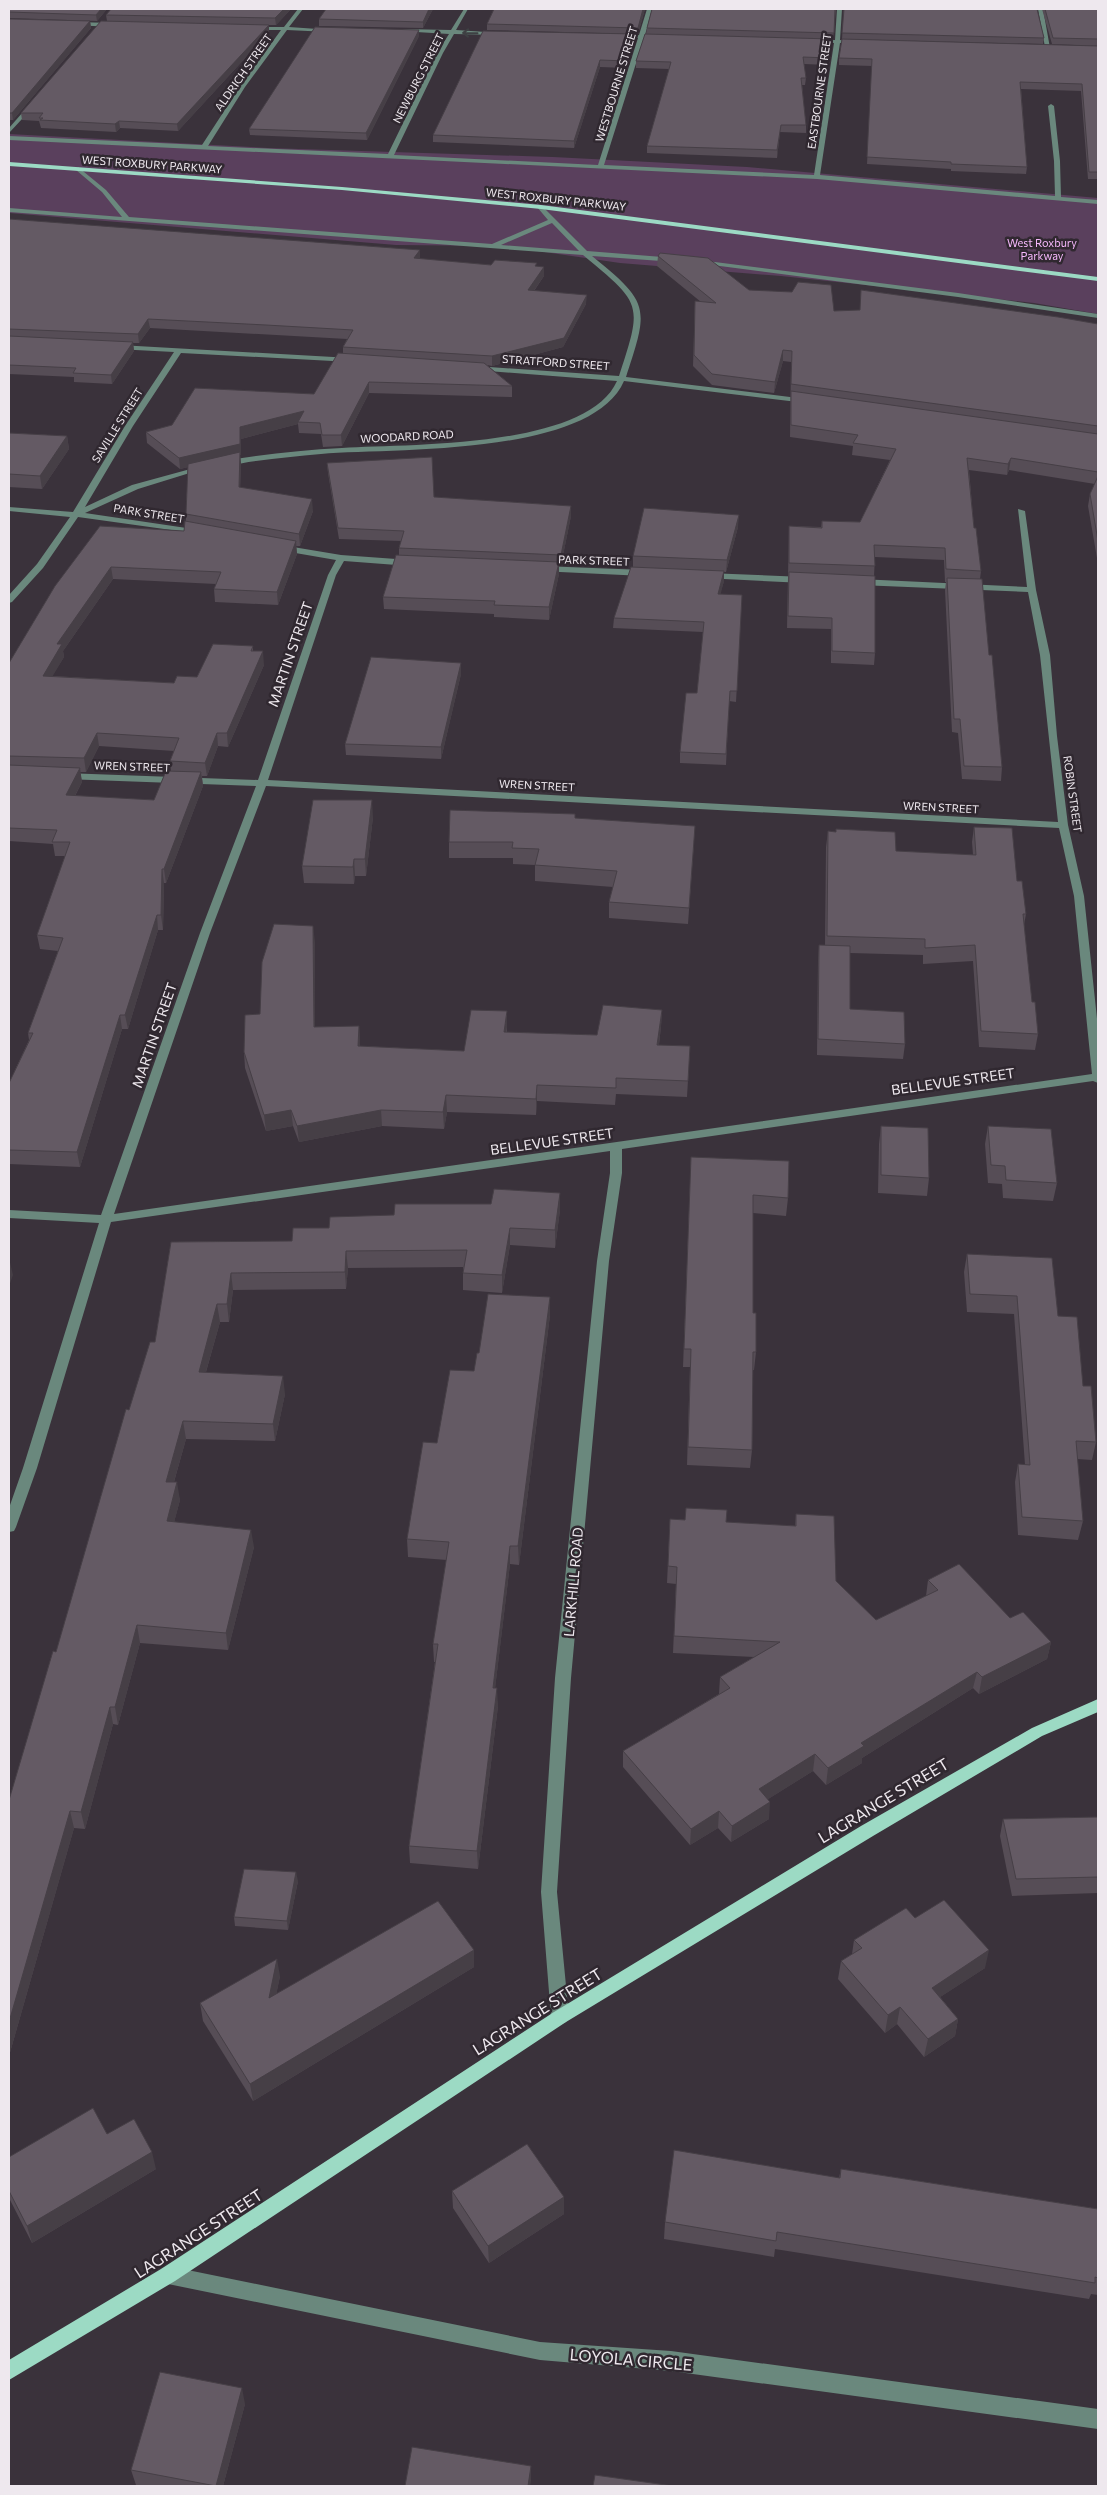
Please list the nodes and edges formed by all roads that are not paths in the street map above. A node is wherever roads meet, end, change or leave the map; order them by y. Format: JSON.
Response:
{"nodes":[{"id":1,"x":300,"y":9,"type":"edge"},
{"id":2,"x":466,"y":9,"type":"edge"},
{"id":3,"x":650,"y":9,"type":"edge"},
{"id":4,"x":840,"y":9,"type":"edge"},
{"id":5,"x":1040,"y":9,"type":"edge"},
{"id":6,"x":107,"y":15,"type":"edge"},
{"id":7,"x":62,"y":24,"type":"edge"},
{"id":8,"x":99,"y":24,"type":"junction"},
{"id":9,"x":125,"y":25,"type":"edge"},
{"id":10,"x":249,"y":28,"type":"edge"},
{"id":11,"x":285,"y":29,"type":"junction"},
{"id":12,"x":338,"y":30,"type":"edge"},
{"id":13,"x":395,"y":31,"type":"edge"},
{"id":14,"x":452,"y":32,"type":"junction"},
{"id":15,"x":503,"y":33,"type":"edge"},
{"id":16,"x":90,"y":35,"type":"edge"},
{"id":17,"x":607,"y":36,"type":"edge"},
{"id":18,"x":641,"y":37,"type":"junction"},
{"id":19,"x":665,"y":37,"type":"edge"},
{"id":20,"x":813,"y":41,"type":"edge"},
{"id":21,"x":838,"y":42,"type":"junction"},
{"id":22,"x":864,"y":42,"type":"edge"},
{"id":23,"x":1041,"y":47,"type":"edge"},
{"id":24,"x":1048,"y":48,"type":"junction"},
{"id":25,"x":1056,"y":48,"type":"edge"},
{"id":26,"x":40,"y":96,"type":"edge"},
{"id":27,"x":1051,"y":106,"type":"dead end"},
{"id":28,"x":9,"y":131,"type":"edge"},
{"id":29,"x":9,"y":138,"type":"edge"},
{"id":30,"x":204,"y":147,"type":"junction"},
{"id":31,"x":390,"y":157,"type":"junction"},
{"id":32,"x":9,"y":164,"type":"edge"},
{"id":33,"x":601,"y":166,"type":"junction"},
{"id":34,"x":78,"y":169,"type":"junction"},
{"id":35,"x":817,"y":177,"type":"junction"},
{"id":36,"x":1058,"y":197,"type":"junction"},
{"id":37,"x":1098,"y":202,"type":"edge"},
{"id":38,"x":540,"y":207,"type":"junction"},
{"id":39,"x":9,"y":210,"type":"edge"},
{"id":40,"x":127,"y":219,"type":"junction"},
{"id":41,"x":553,"y":220,"type":"junction"},
{"id":42,"x":493,"y":245,"type":"junction"},
{"id":43,"x":584,"y":253,"type":"junction"},
{"id":44,"x":1098,"y":279,"type":"edge"},
{"id":45,"x":1098,"y":316,"type":"edge"},
{"id":46,"x":113,"y":346,"type":"edge"},
{"id":47,"x":180,"y":350,"type":"junction"},
{"id":48,"x":356,"y":360,"type":"edge"},
{"id":49,"x":464,"y":367,"type":"edge"},
{"id":50,"x":624,"y":379,"type":"junction"},
{"id":51,"x":813,"y":402,"type":"edge"},
{"id":52,"x":9,"y":509,"type":"edge"},
{"id":53,"x":1021,"y":511,"type":"dead end"},
{"id":54,"x":76,"y":514,"type":"junction"},
{"id":55,"x":205,"y":534,"type":"edge"},
{"id":56,"x":270,"y":546,"type":"edge"},
{"id":57,"x":341,"y":558,"type":"junction"},
{"id":58,"x":419,"y":563,"type":"edge"},
{"id":59,"x":533,"y":568,"type":"edge"},
{"id":60,"x":650,"y":573,"type":"edge"},
{"id":61,"x":699,"y":575,"type":"edge"},
{"id":62,"x":817,"y":580,"type":"edge"},
{"id":63,"x":846,"y":582,"type":"edge"},
{"id":64,"x":1032,"y":590,"type":"junction"},
{"id":65,"x":9,"y":600,"type":"edge"},
{"id":66,"x":58,"y":776,"type":"edge"},
{"id":67,"x":262,"y":783,"type":"junction"},
{"id":68,"x":1063,"y":825,"type":"junction"},
{"id":69,"x":1098,"y":1078,"type":"edge"},
{"id":70,"x":616,"y":1147,"type":"junction"},
{"id":71,"x":9,"y":1214,"type":"edge"},
{"id":72,"x":106,"y":1219,"type":"junction"},
{"id":73,"x":9,"y":1526,"type":"edge"},
{"id":74,"x":1098,"y":1705,"type":"edge"},
{"id":75,"x":560,"y":2018,"type":"junction"},
{"id":76,"x":168,"y":2276,"type":"junction"},
{"id":77,"x":9,"y":2371,"type":"edge"},
{"id":78,"x":1098,"y":2419,"type":"edge"}],
"edges":[{"from":1,"to":11,"type":"street","name":"ALDRICH STREET"},
{"from":2,"to":14,"type":"street","name":"NEWBURG STREET"},
{"from":3,"to":18,"type":"street","name":"WESTBOURNE STREET"},
{"from":4,"to":21,"type":"street","name":"EASTBOURNE STREET"},
{"from":5,"to":24,"type":"street"},
{"from":6,"to":8,"type":"street"},
{"from":7,"to":8,"type":"street"},
{"from":8,"to":9,"type":"street"},
{"from":8,"to":16,"type":"street"},
{"from":10,"to":11,"type":"street"},
{"from":11,"to":12,"type":"street"},
{"from":11,"to":30,"type":"street","name":"ALDRICH STREET"},
{"from":13,"to":14,"type":"street"},
{"from":15,"to":14,"type":"street","one_way":true},
{"from":14,"to":31,"type":"street","name":"NEWBURG STREET"},
{"from":17,"to":18,"type":"street"},
{"from":18,"to":19,"type":"street"},
{"from":18,"to":33,"type":"street","name":"WESTBOURNE STREET"},
{"from":20,"to":21,"type":"street"},
{"from":21,"to":22,"type":"street"},
{"from":21,"to":35,"type":"street","name":"EASTBOURNE STREET"},
{"from":23,"to":24,"type":"street"},
{"from":24,"to":25,"type":"street"},
{"from":26,"to":28,"type":"street"},
{"from":27,"to":36,"type":"street"},
{"from":29,"to":30,"type":"street","name":"WEST ROXBURY PARKWAY"},
{"from":30,"to":31,"type":"street","name":"WEST ROXBURY PARKWAY"},
{"from":31,"to":33,"type":"street","name":"WEST ROXBURY PARKWAY"},
{"from":32,"to":34,"type":"main road","name":"WEST ROXBURY PARKWAY"},
{"from":33,"to":35,"type":"street","name":"WEST ROXBURY PARKWAY"},
{"from":34,"to":38,"type":"main road","name":"WEST ROXBURY PARKWAY"},
{"from":34,"to":40,"type":"street"},
{"from":35,"to":36,"type":"street","name":"WEST ROXBURY PARKWAY"},
{"from":36,"to":37,"type":"street","name":"WEST ROXBURY PARKWAY"},
{"from":38,"to":41,"type":"street","name":"WOODARD ROAD"},
{"from":38,"to":44,"type":"main road","name":"WEST ROXBURY PARKWAY"},
{"from":39,"to":40,"type":"street"},
{"from":40,"to":42,"type":"street"},
{"from":41,"to":42,"type":"street"},
{"from":41,"to":43,"type":"street","name":"WOODARD ROAD"},
{"from":42,"to":43,"type":"street"},
{"from":43,"to":45,"type":"street"},
{"from":43,"to":50,"type":"street","name":"WOODARD ROAD"},
{"from":46,"to":47,"type":"street"},
{"from":47,"to":48,"type":"street"},
{"from":47,"to":54,"type":"street","name":"SAVILLE STREET"},
{"from":49,"to":50,"type":"street","name":"STRATFORD STREET"},
{"from":50,"to":51,"type":"street","name":"STRATFORD STREET"},
{"from":50,"to":54,"type":"street","name":"WOODARD ROAD"},
{"from":52,"to":54,"type":"street","name":"PARK STREET"},
{"from":53,"to":64,"type":"street","name":"ROBIN STREET"},
{"from":54,"to":55,"type":"street","name":"PARK STREET"},
{"from":54,"to":65,"type":"street"},
{"from":56,"to":57,"type":"street"},
{"from":57,"to":58,"type":"street"},
{"from":57,"to":67,"type":"street","name":"MARTIN STREET"},
{"from":59,"to":60,"type":"street","name":"PARK STREET"},
{"from":61,"to":62,"type":"street"},
{"from":63,"to":64,"type":"street"},
{"from":64,"to":68,"type":"street","name":"ROBIN STREET"},
{"from":66,"to":67,"type":"street","name":"WREN STREET"},
{"from":67,"to":68,"type":"street","name":"WREN STREET"},
{"from":67,"to":72,"type":"street","name":"MARTIN STREET"},
{"from":68,"to":69,"type":"street","name":"ROBIN STREET"},
{"from":69,"to":70,"type":"street","name":"BELLEVUE STREET"},
{"from":70,"to":72,"type":"street","name":"BELLEVUE STREET"},
{"from":70,"to":75,"type":"street","name":"LARKHILL ROAD"},
{"from":71,"to":72,"type":"street","name":"BELLEVUE STREET"},
{"from":72,"to":73,"type":"street","name":"MARTIN STREET"},
{"from":74,"to":75,"type":"main road","name":"LAGRANGE STREET"},
{"from":75,"to":76,"type":"main road","name":"LAGRANGE STREET"},
{"from":76,"to":77,"type":"main road","name":"LAGRANGE STREET"},
{"from":76,"to":78,"type":"street","name":"LOYOLA CIRCLE"}]}
